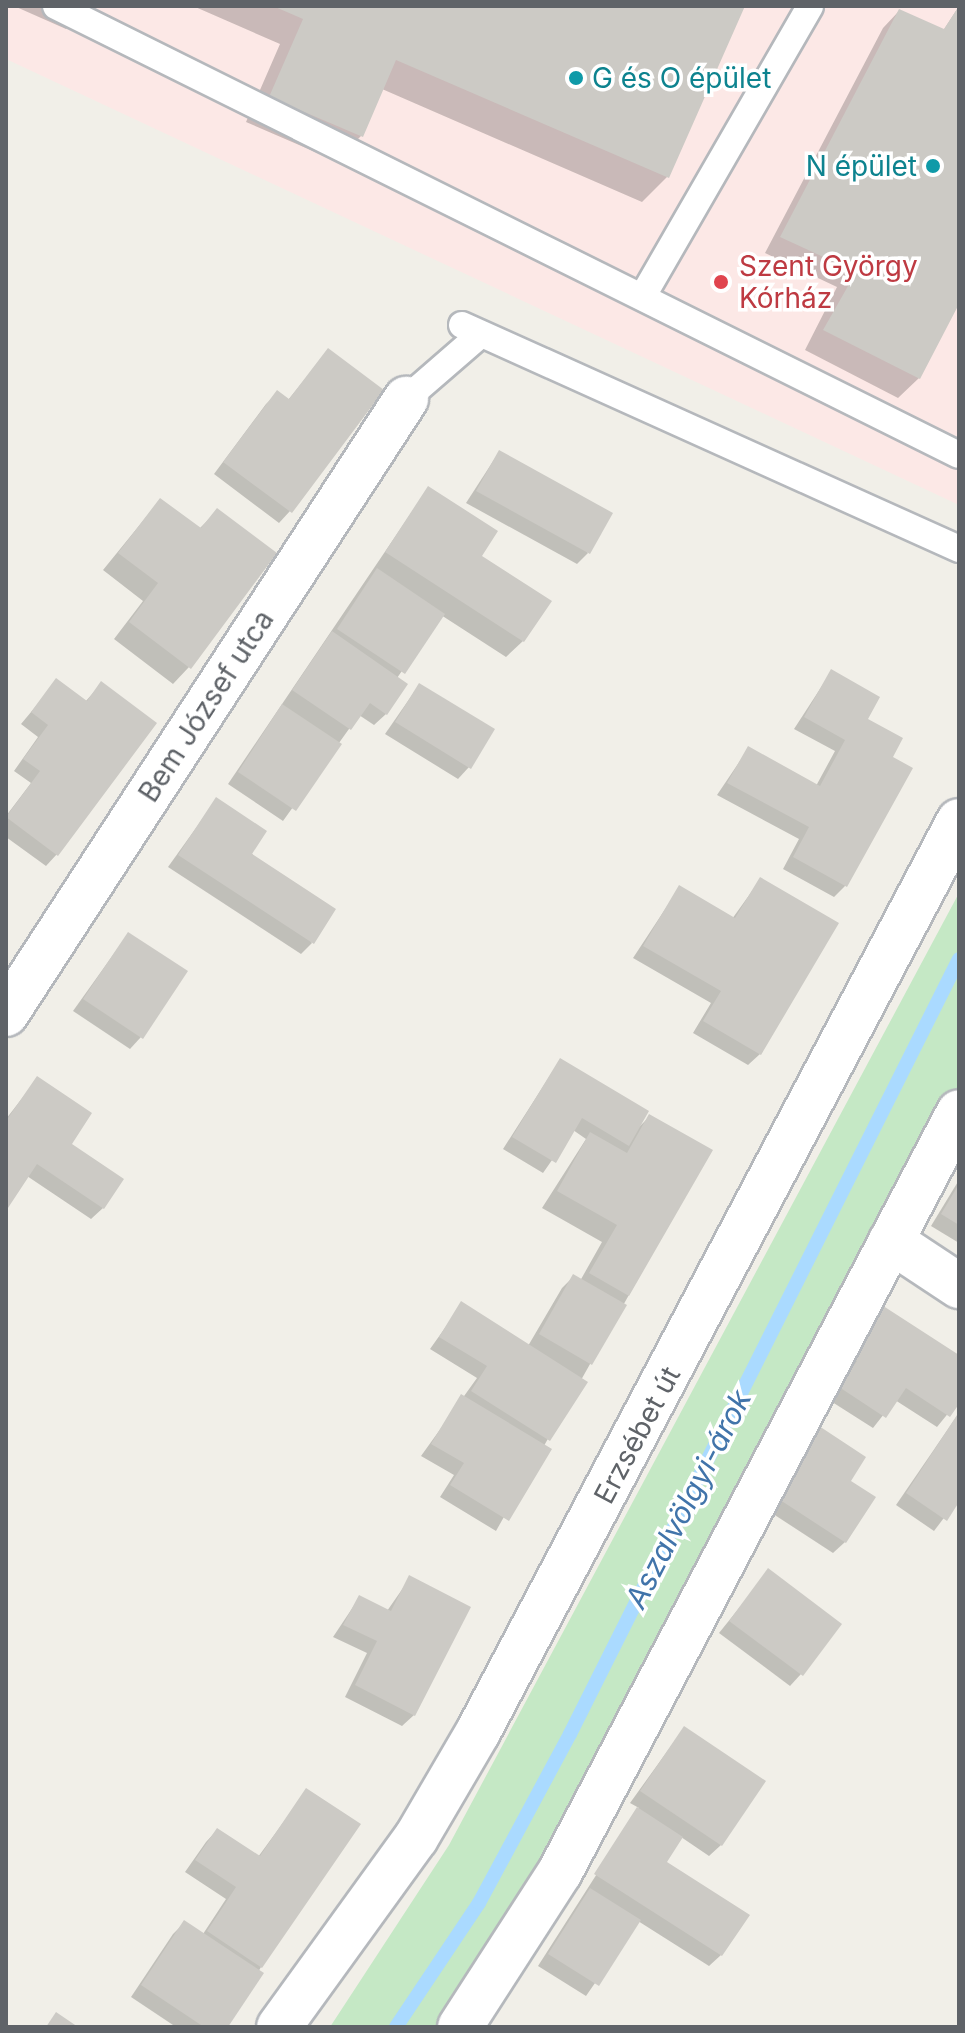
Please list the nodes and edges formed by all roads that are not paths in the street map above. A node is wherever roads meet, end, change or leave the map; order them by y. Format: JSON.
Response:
{"nodes":[{"id":1,"x":56,"y":6,"type":"edge"},
{"id":2,"x":810,"y":6,"type":"edge"},
{"id":3,"x":644,"y":294,"type":"junction"},
{"id":4,"x":406,"y":399,"type":"joint"},
{"id":5,"x":959,"y":455,"type":"edge"},
{"id":6,"x":959,"y":549,"type":"edge"},
{"id":7,"x":959,"y":821,"type":"edge"},
{"id":8,"x":6,"y":1014,"type":"edge"},
{"id":9,"x":959,"y":1112,"type":"edge"},
{"id":10,"x":891,"y":1241,"type":"junction"},
{"id":11,"x":959,"y":1286,"type":"edge"},
{"id":12,"x":279,"y":2027,"type":"edge"},
{"id":13,"x":460,"y":2027,"type":"edge"}],
"edges":[{"from":1,"to":3,"type":"lane"},
{"from":2,"to":3,"type":"lane"},
{"from":3,"to":5,"type":"lane"},
{"from":4,"to":6,"type":"lane"},
{"from":4,"to":8,"type":"street","name":"Bem József utca"},
{"from":7,"to":12,"type":"street","name":"Erzsébet út"},
{"from":9,"to":10,"type":"street"},
{"from":10,"to":11,"type":"street"},
{"from":10,"to":13,"type":"street"}]}
